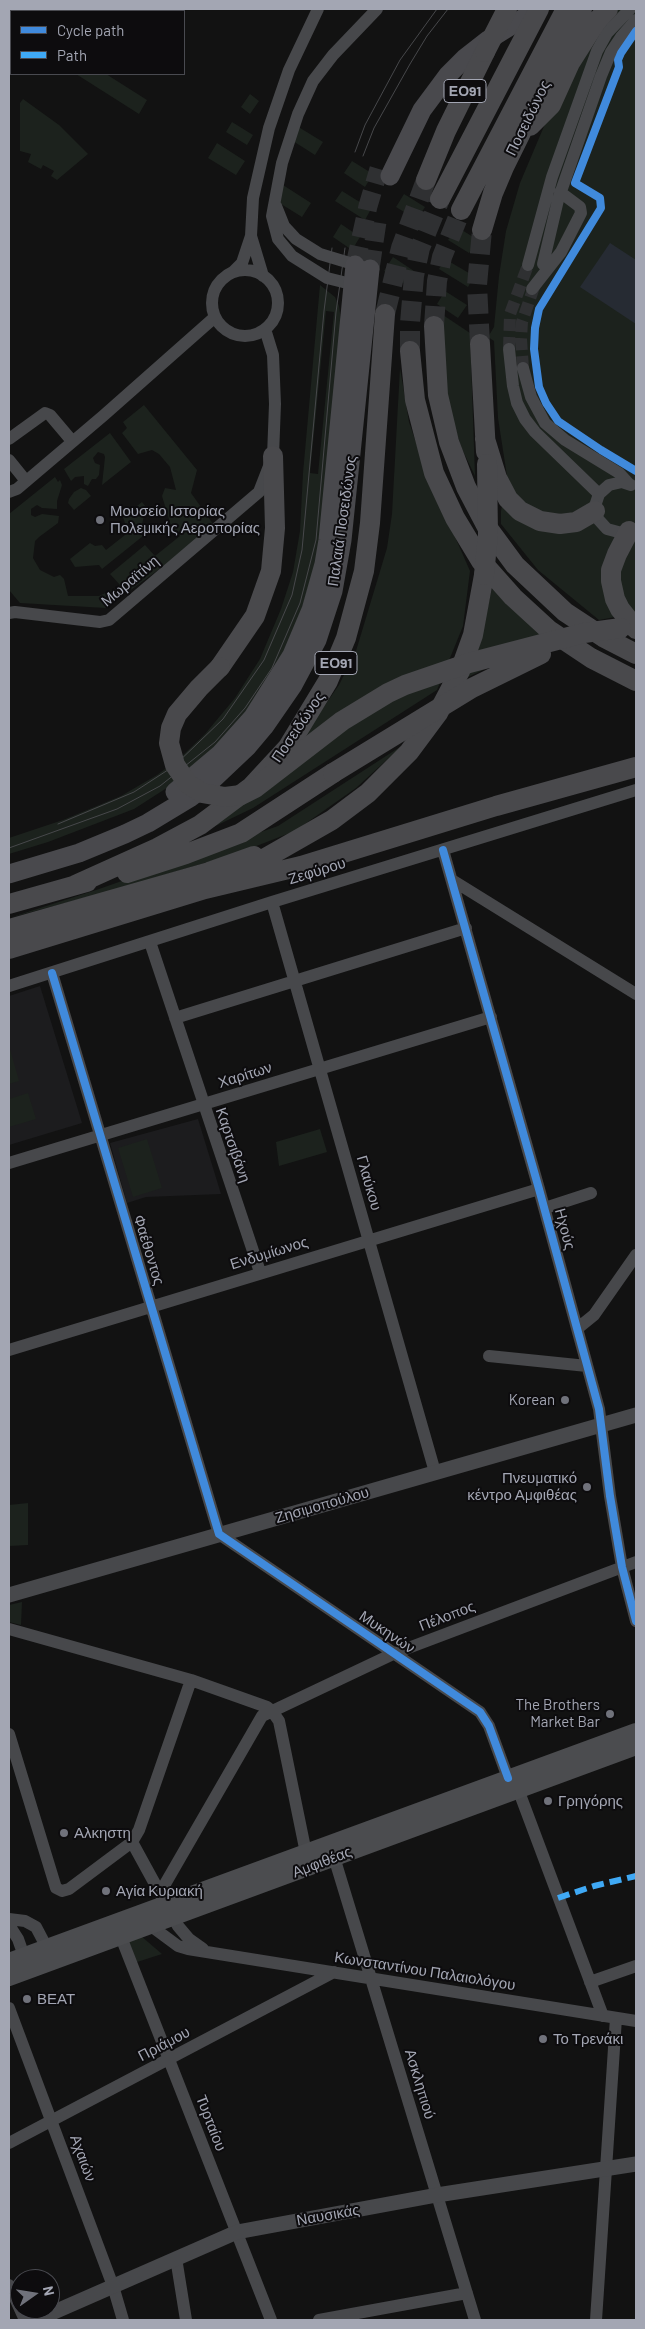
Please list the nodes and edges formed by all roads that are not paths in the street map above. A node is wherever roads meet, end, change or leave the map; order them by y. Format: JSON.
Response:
{"nodes":[{"id":1,"x":318,"y":9,"type":"edge"},
{"id":2,"x":507,"y":9,"type":"edge"},
{"id":3,"x":516,"y":9,"type":"edge"},
{"id":4,"x":566,"y":9,"type":"edge"},
{"id":5,"x":582,"y":9,"type":"edge"},
{"id":6,"x":608,"y":9,"type":"edge"},
{"id":7,"x":630,"y":9,"type":"edge"},
{"id":8,"x":375,"y":10,"type":"edge"},
{"id":9,"x":536,"y":14,"type":"edge"},
{"id":10,"x":636,"y":20,"type":"edge"},
{"id":11,"x":518,"y":139,"type":"junction"},
{"id":12,"x":426,"y":180,"type":"tunnel mouth"},
{"id":13,"x":560,"y":192,"type":"junction"},
{"id":14,"x":440,"y":199,"type":"tunnel mouth"},
{"id":15,"x":274,"y":202,"type":"junction"},
{"id":16,"x":461,"y":210,"type":"tunnel mouth"},
{"id":17,"x":482,"y":230,"type":"tunnel mouth"},
{"id":18,"x":251,"y":236,"type":"junction"},
{"id":19,"x":542,"y":264,"type":"tunnel mouth"},
{"id":20,"x":528,"y":265,"type":"tunnel mouth"},
{"id":21,"x":362,"y":267,"type":"joint"},
{"id":22,"x":233,"y":272,"type":"junction"},
{"id":23,"x":264,"y":276,"type":"junction"},
{"id":24,"x":360,"y":286,"type":"junction"},
{"id":25,"x":532,"y":289,"type":"tunnel mouth"},
{"id":26,"x":385,"y":314,"type":"tunnel mouth"},
{"id":27,"x":215,"y":317,"type":"junction"},
{"id":28,"x":434,"y":326,"type":"tunnel mouth"},
{"id":29,"x":265,"y":329,"type":"junction"},
{"id":30,"x":480,"y":344,"type":"tunnel mouth"},
{"id":31,"x":509,"y":349,"type":"tunnel mouth"},
{"id":32,"x":410,"y":351,"type":"tunnel mouth"},
{"id":33,"x":523,"y":368,"type":"tunnel mouth"},
{"id":34,"x":9,"y":439,"type":"edge"},
{"id":35,"x":485,"y":439,"type":"junction"},
{"id":36,"x":72,"y":441,"type":"junction"},
{"id":37,"x":273,"y":456,"type":"junction"},
{"id":38,"x":9,"y":460,"type":"edge"},
{"id":39,"x":26,"y":481,"type":"junction"},
{"id":40,"x":633,"y":486,"type":"edge"},
{"id":41,"x":9,"y":492,"type":"edge"},
{"id":42,"x":597,"y":503,"type":"junction"},
{"id":43,"x":633,"y":529,"type":"edge"},
{"id":44,"x":11,"y":610,"type":"edge"},
{"id":45,"x":631,"y":628,"type":"edge"},
{"id":46,"x":636,"y":654,"type":"edge"},
{"id":47,"x":636,"y":681,"type":"edge"},
{"id":48,"x":636,"y":767,"type":"edge"},
{"id":49,"x":636,"y":790,"type":"edge"},
{"id":50,"x":283,"y":848,"type":"junction"},
{"id":51,"x":443,"y":850,"type":"junction"},
{"id":52,"x":9,"y":862,"type":"edge"},
{"id":53,"x":301,"y":866,"type":"junction"},
{"id":54,"x":9,"y":874,"type":"edge"},
{"id":55,"x":452,"y":880,"type":"junction"},
{"id":56,"x":75,"y":885,"type":"junction"},
{"id":57,"x":206,"y":889,"type":"junction"},
{"id":58,"x":272,"y":902,"type":"junction"},
{"id":59,"x":9,"y":904,"type":"edge"},
{"id":60,"x":466,"y":928,"type":"junction"},
{"id":61,"x":9,"y":929,"type":"edge"},
{"id":62,"x":150,"y":942,"type":"junction"},
{"id":63,"x":9,"y":949,"type":"edge"},
{"id":64,"x":9,"y":964,"type":"edge"},
{"id":65,"x":52,"y":973,"type":"junction"},
{"id":66,"x":295,"y":982,"type":"junction"},
{"id":67,"x":9,"y":986,"type":"edge"},
{"id":68,"x":636,"y":994,"type":"edge"},
{"id":69,"x":491,"y":1017,"type":"junction"},
{"id":70,"x":175,"y":1018,"type":"junction"},
{"id":71,"x":320,"y":1069,"type":"junction"},
{"id":72,"x":202,"y":1105,"type":"junction"},
{"id":73,"x":101,"y":1136,"type":"junction"},
{"id":74,"x":9,"y":1164,"type":"edge"},
{"id":75,"x":539,"y":1189,"type":"junction"},
{"id":76,"x":591,"y":1193,"type":"dead end"},
{"id":77,"x":545,"y":1208,"type":"junction"},
{"id":78,"x":368,"y":1240,"type":"junction"},
{"id":79,"x":636,"y":1255,"type":"edge"},
{"id":80,"x":260,"y":1272,"type":"junction"},
{"id":81,"x":152,"y":1307,"type":"junction"},
{"id":82,"x":578,"y":1328,"type":"junction"},
{"id":83,"x":9,"y":1350,"type":"edge"},
{"id":84,"x":489,"y":1356,"type":"dead end"},
{"id":85,"x":588,"y":1366,"type":"junction"},
{"id":86,"x":636,"y":1415,"type":"edge"},
{"id":87,"x":601,"y":1425,"type":"junction"},
{"id":88,"x":435,"y":1472,"type":"junction"},
{"id":89,"x":219,"y":1534,"type":"junction"},
{"id":90,"x":636,"y":1562,"type":"edge"},
{"id":91,"x":622,"y":1567,"type":"junction"},
{"id":92,"x":9,"y":1595,"type":"edge"},
{"id":93,"x":636,"y":1621,"type":"edge"},
{"id":94,"x":9,"y":1630,"type":"edge"},
{"id":95,"x":395,"y":1653,"type":"junction"},
{"id":96,"x":191,"y":1680,"type":"junction"},
{"id":97,"x":272,"y":1711,"type":"junction"},
{"id":98,"x":636,"y":1732,"type":"edge"},
{"id":99,"x":9,"y":1734,"type":"edge"},
{"id":100,"x":636,"y":1746,"type":"edge"},
{"id":101,"x":513,"y":1783,"type":"junction"},
{"id":102,"x":132,"y":1842,"type":"junction"},
{"id":103,"x":306,"y":1853,"type":"junction"},
{"id":104,"x":334,"y":1857,"type":"junction"},
{"id":105,"x":167,"y":1905,"type":"junction"},
{"id":106,"x":9,"y":1919,"type":"edge"},
{"id":107,"x":9,"y":1925,"type":"edge"},
{"id":108,"x":151,"y":1926,"type":"junction"},
{"id":109,"x":121,"y":1937,"type":"junction"},
{"id":110,"x":208,"y":1952,"type":"junction"},
{"id":111,"x":46,"y":1956,"type":"junction"},
{"id":112,"x":17,"y":1959,"type":"edge"},
{"id":113,"x":636,"y":1966,"type":"edge"},
{"id":114,"x":334,"y":1972,"type":"junction"},
{"id":115,"x":9,"y":1977,"type":"edge"},
{"id":116,"x":371,"y":1979,"type":"junction"},
{"id":117,"x":590,"y":1982,"type":"junction"},
{"id":118,"x":9,"y":2008,"type":"edge"},
{"id":119,"x":609,"y":2017,"type":"junction"},
{"id":120,"x":636,"y":2021,"type":"edge"},
{"id":121,"x":169,"y":2060,"type":"junction"},
{"id":122,"x":52,"y":2120,"type":"junction"},
{"id":123,"x":9,"y":2143,"type":"edge"},
{"id":124,"x":636,"y":2164,"type":"edge"},
{"id":125,"x":606,"y":2169,"type":"junction"},
{"id":126,"x":437,"y":2195,"type":"junction"},
{"id":127,"x":237,"y":2232,"type":"junction"},
{"id":128,"x":176,"y":2258,"type":"junction"},
{"id":129,"x":9,"y":2285,"type":"edge"},
{"id":130,"x":113,"y":2286,"type":"junction"},
{"id":131,"x":466,"y":2293,"type":"junction"},
{"id":132,"x":25,"y":2320,"type":"edge"},
{"id":133,"x":36,"y":2320,"type":"edge"},
{"id":134,"x":124,"y":2320,"type":"edge"},
{"id":135,"x":186,"y":2320,"type":"edge"},
{"id":136,"x":272,"y":2320,"type":"edge"},
{"id":137,"x":319,"y":2320,"type":"edge"},
{"id":138,"x":475,"y":2320,"type":"edge"},
{"id":139,"x":596,"y":2320,"type":"edge"}],
"edges":[{"from":1,"to":18,"type":"street"},
{"from":2,"to":12,"type":"highway","number":"ΕΟ91","bridge":true},
{"from":3,"to":9,"type":"main road"},
{"from":4,"to":16,"type":"highway"},
{"from":5,"to":11,"type":"highway","name":"Ποσειδώνος"},
{"from":6,"to":11,"type":"highway"},
{"from":7,"to":20,"type":"street"},
{"from":8,"to":15,"type":"street"},
{"from":9,"to":14,"type":"highway"},
{"from":10,"to":13,"type":"street"},
{"from":11,"to":17,"type":"highway","name":"Ποσειδώνος"},
{"from":13,"to":19,"type":"street"},
{"from":13,"to":25,"type":"street"},
{"from":15,"to":21,"type":"street"},
{"from":15,"to":24,"type":"street"},
{"from":18,"to":22,"type":"street"},
{"from":18,"to":23,"type":"street"},
{"from":21,"to":24,"type":"main road","name":"Παλαιά Ποσειδώνος"},
{"from":22,"to":23,"type":"street"},
{"from":22,"to":27,"type":"street"},
{"from":23,"to":29,"type":"street"},
{"from":24,"to":52,"type":"main road","name":"Παλαιά Ποσειδώνος"},
{"from":24,"to":54,"type":"main road","name":"Παλαιά Ποσειδώνος"},
{"from":26,"to":56,"type":"highway","name":"Ποσειδώνος","number":"ΕΟ91"},
{"from":27,"to":29,"type":"street"},
{"from":27,"to":36,"type":"street"},
{"from":28,"to":46,"type":"highway"},
{"from":29,"to":37,"type":"street","name":"Μωραϊτίνη"},
{"from":30,"to":35,"type":"highway"},
{"from":31,"to":42,"type":"street"},
{"from":32,"to":47,"type":"highway"},
{"from":33,"to":40,"type":"street"},
{"from":34,"to":36,"type":"street"},
{"from":35,"to":42,"type":"highway"},
{"from":35,"to":50,"type":"highway","bridge":true},
{"from":36,"to":39,"type":"street"},
{"from":37,"to":44,"type":"street","name":"Μωραϊτίνη"},
{"from":37,"to":45,"type":"highway","bridge":true},
{"from":38,"to":39,"type":"street"},
{"from":39,"to":41,"type":"street"},
{"from":40,"to":42,"type":"street"},
{"from":42,"to":43,"type":"street"},
{"from":43,"to":45,"type":"highway"},
{"from":45,"to":56,"type":"highway","name":"Ποσειδώνος","number":"ΕΟ91","bridge":true},
{"from":48,"to":53,"type":"highway"},
{"from":49,"to":51,"type":"street","name":"Ζεφύρου"},
{"from":50,"to":57,"type":"highway"},
{"from":50,"to":61,"type":"highway"},
{"from":51,"to":55,"type":"street","name":"Ηχούς"},
{"from":51,"to":58,"type":"street","name":"Ζεφύρου"},
{"from":53,"to":57,"type":"highway"},
{"from":53,"to":64,"type":"highway"},
{"from":55,"to":60,"type":"street","name":"Ηχούς"},
{"from":55,"to":68,"type":"street"},
{"from":56,"to":59,"type":"highway","name":"Ποσειδώνος","number":"ΕΟ91"},
{"from":57,"to":63,"type":"highway"},
{"from":58,"to":62,"type":"street","name":"Ζεφύρου"},
{"from":58,"to":66,"type":"street","name":"Γλαύκου"},
{"from":60,"to":66,"type":"street"},
{"from":60,"to":69,"type":"street","name":"Ηχούς"},
{"from":62,"to":65,"type":"street","name":"Ζεφύρου"},
{"from":62,"to":70,"type":"street","name":"Καρτσιβάνη"},
{"from":65,"to":67,"type":"street","name":"Ζεφύρου"},
{"from":65,"to":73,"type":"street","name":"Φαέθοντος"},
{"from":66,"to":70,"type":"street"},
{"from":66,"to":71,"type":"street","name":"Γλαύκου"},
{"from":69,"to":71,"type":"street","name":"Χαρίτων"},
{"from":69,"to":75,"type":"street","name":"Ηχούς"},
{"from":70,"to":72,"type":"street","name":"Καρτσιβάνη"},
{"from":71,"to":72,"type":"street","name":"Χαρίτων"},
{"from":71,"to":78,"type":"street","name":"Γλαύκου"},
{"from":72,"to":73,"type":"street","name":"Χαρίτων"},
{"from":72,"to":80,"type":"street","name":"Καρτσιβάνη"},
{"from":73,"to":74,"type":"street","name":"Χαρίτων"},
{"from":73,"to":81,"type":"street","name":"Φαέθοντος"},
{"from":75,"to":77,"type":"street","name":"Ηχούς"},
{"from":75,"to":78,"type":"street","name":"Ενδυμίωνος"},
{"from":76,"to":77,"type":"street"},
{"from":77,"to":82,"type":"street","name":"Ηχούς"},
{"from":78,"to":80,"type":"street","name":"Ενδυμίωνος"},
{"from":78,"to":88,"type":"street","name":"Γλαύκου"},
{"from":79,"to":82,"type":"street"},
{"from":80,"to":81,"type":"street","name":"Ενδυμίωνος"},
{"from":81,"to":83,"type":"street","name":"Ενδυμίωνος"},
{"from":81,"to":89,"type":"street","name":"Φαέθοντος"},
{"from":82,"to":85,"type":"street","name":"Ηχούς"},
{"from":84,"to":85,"type":"street"},
{"from":85,"to":87,"type":"street","name":"Ηχούς"},
{"from":86,"to":87,"type":"street","name":"Ζησιμοπούλου"},
{"from":87,"to":88,"type":"street","name":"Ζησιμοπούλου"},
{"from":87,"to":91,"type":"street","name":"Ηχούς"},
{"from":88,"to":89,"type":"street","name":"Ζησιμοπούλου"},
{"from":89,"to":92,"type":"street","name":"Ζησιμοπούλου"},
{"from":89,"to":95,"type":"street","name":"Μυκηνών"},
{"from":90,"to":91,"type":"street","name":"Πέλοπος"},
{"from":91,"to":93,"type":"street","name":"Ηχούς"},
{"from":91,"to":95,"type":"street","name":"Πέλοπος"},
{"from":94,"to":96,"type":"street"},
{"from":95,"to":97,"type":"street","name":"Πέλοπος"},
{"from":95,"to":101,"type":"street","name":"Μυκηνών"},
{"from":96,"to":97,"type":"street"},
{"from":96,"to":102,"type":"street"},
{"from":97,"to":103,"type":"street"},
{"from":97,"to":105,"type":"street","name":"Πέλοπος"},
{"from":98,"to":101,"type":"main road","name":"Αμφιθέας"},
{"from":99,"to":102,"type":"street"},
{"from":100,"to":101,"type":"main road","name":"Αμφιθέας"},
{"from":101,"to":103,"type":"main road","name":"Αμφιθέας"},
{"from":101,"to":104,"type":"main road","name":"Αμφιθέας"},
{"from":101,"to":117,"type":"street","name":"Μυκηνών"},
{"from":102,"to":105,"type":"street","name":"Κωνσταντίνου Παλαιολόγου"},
{"from":103,"to":105,"type":"main road","name":"Αμφιθέας"},
{"from":104,"to":105,"type":"main road","name":"Αμφιθέας"},
{"from":104,"to":116,"type":"street","name":"Ασκληπιού"},
{"from":105,"to":108,"type":"main road","name":"Αμφιθέας"},
{"from":105,"to":110,"type":"street","name":"Κωνσταντίνου Παλαιολόγου"},
{"from":105,"to":111,"type":"main road","name":"Αμφιθέας"},
{"from":106,"to":111,"type":"street"},
{"from":107,"to":112,"type":"street"},
{"from":108,"to":109,"type":"main road","name":"Αμφιθέας"},
{"from":108,"to":110,"type":"street","name":"Κωνσταντίνου Παλαιολόγου"},
{"from":109,"to":111,"type":"main road","name":"Αμφιθέας"},
{"from":109,"to":121,"type":"street","name":"Τυρταίου"},
{"from":110,"to":114,"type":"street","name":"Κωνσταντίνου Παλαιολόγου"},
{"from":111,"to":112,"type":"main road","name":"Αμφιθέας"},
{"from":111,"to":115,"type":"main road","name":"Αμφιθέας"},
{"from":113,"to":117,"type":"street"},
{"from":114,"to":116,"type":"street","name":"Κωνσταντίνου Παλαιολόγου"},
{"from":114,"to":121,"type":"street","name":"Πριάμου"},
{"from":116,"to":119,"type":"street","name":"Κωνσταντίνου Παλαιολόγου"},
{"from":116,"to":126,"type":"street","name":"Ασκληπιού"},
{"from":117,"to":119,"type":"street","name":"Μυκηνών"},
{"from":118,"to":122,"type":"street","name":"Αχαιών"},
{"from":119,"to":120,"type":"street","name":"Κωνσταντίνου Παλαιολόγου"},
{"from":119,"to":125,"type":"street"},
{"from":121,"to":122,"type":"street","name":"Πριάμου"},
{"from":121,"to":127,"type":"street","name":"Τυρταίου"},
{"from":122,"to":123,"type":"street","name":"Πριάμου"},
{"from":122,"to":130,"type":"street","name":"Αχαιών"},
{"from":124,"to":125,"type":"street","name":"Ναυσικάς"},
{"from":125,"to":126,"type":"street","name":"Ναυσικάς"},
{"from":125,"to":139,"type":"street"},
{"from":126,"to":127,"type":"street","name":"Ναυσικάς"},
{"from":126,"to":131,"type":"street","name":"Ασκληπιού"},
{"from":127,"to":128,"type":"street","name":"Ναυσικάς"},
{"from":127,"to":136,"type":"street","name":"Τυρταίου"},
{"from":128,"to":130,"type":"street","name":"Ναυσικάς"},
{"from":128,"to":135,"type":"street"},
{"from":129,"to":132,"type":"street"},
{"from":130,"to":133,"type":"street","name":"Ναυσικάς"},
{"from":130,"to":134,"type":"street","name":"Αχαιών"},
{"from":131,"to":137,"type":"street"},
{"from":131,"to":138,"type":"street","name":"Ασκληπιού"}]}
